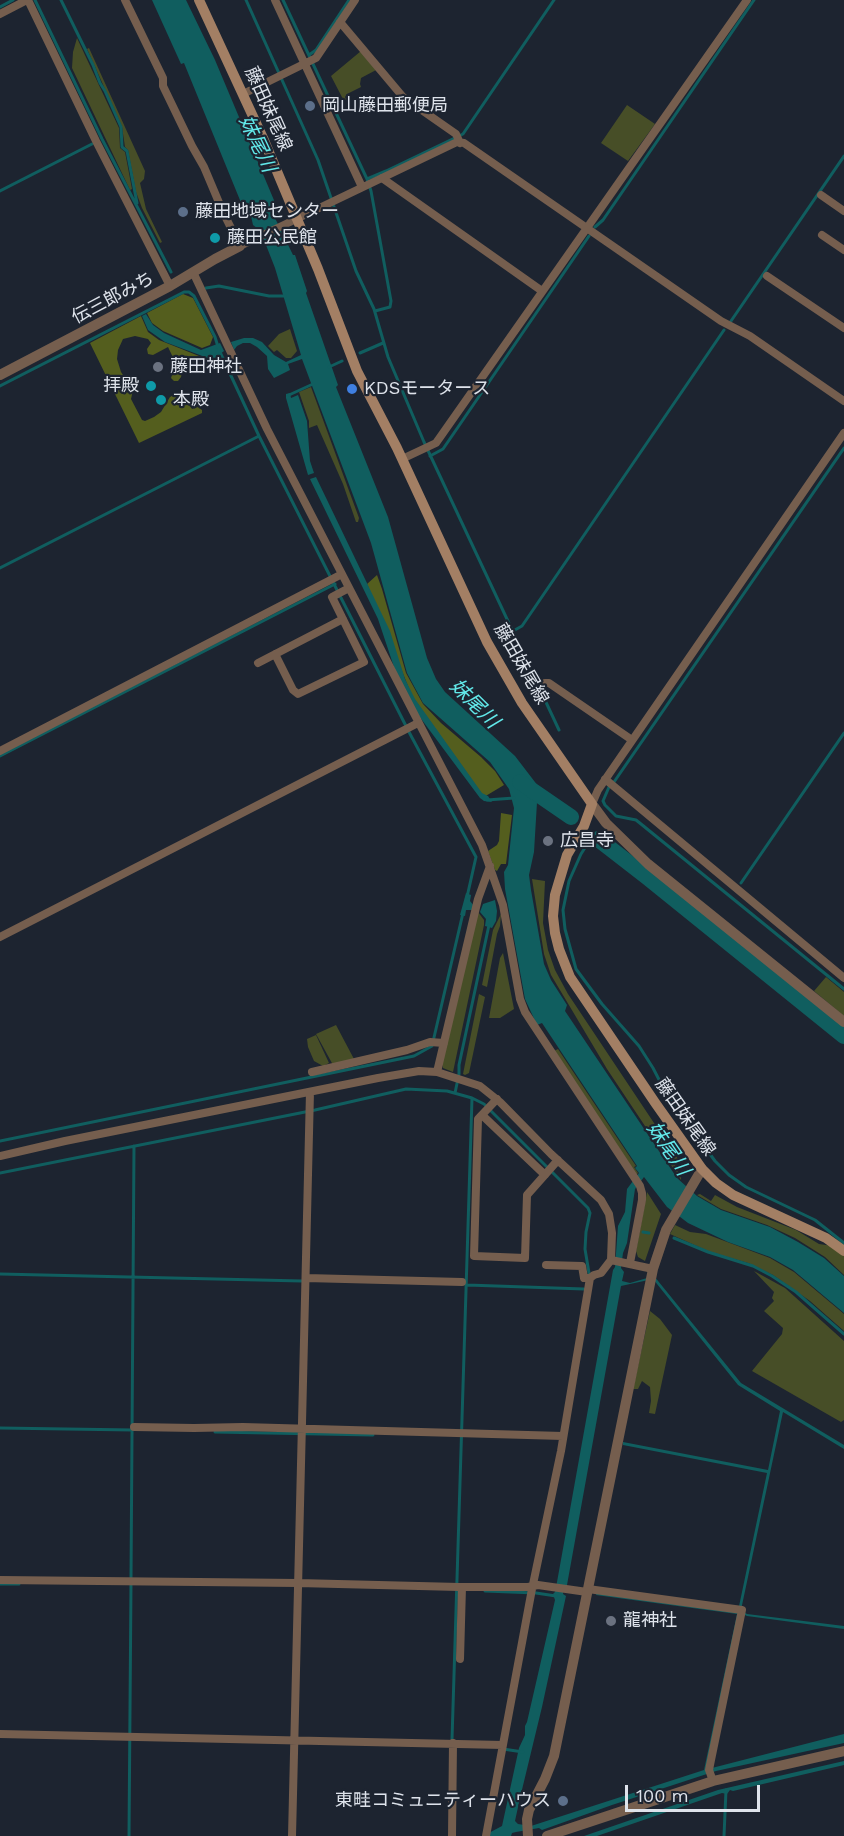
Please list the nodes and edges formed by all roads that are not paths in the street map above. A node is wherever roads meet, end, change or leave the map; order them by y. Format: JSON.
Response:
{"nodes":[{"id":1,"x":28,"y":0,"type":"edge"},
{"id":2,"x":125,"y":0,"type":"edge"},
{"id":3,"x":199,"y":0,"type":"edge"},
{"id":4,"x":275,"y":0,"type":"edge"},
{"id":5,"x":355,"y":0,"type":"edge"},
{"id":6,"x":747,"y":0,"type":"edge"},
{"id":7,"x":0,"y":14,"type":"edge"},
{"id":8,"x":340,"y":22,"type":"junction"},
{"id":9,"x":309,"y":62,"type":"junction"},
{"id":10,"x":243,"y":94,"type":"junction"},
{"id":11,"x":458,"y":138,"type":"junction"},
{"id":12,"x":382,"y":177,"type":"junction"},
{"id":13,"x":367,"y":185,"type":"junction"},
{"id":14,"x":821,"y":195,"type":"dead end"},
{"id":15,"x":844,"y":211,"type":"edge"},
{"id":16,"x":297,"y":219,"type":"junction"},
{"id":17,"x":586,"y":228,"type":"junction"},
{"id":18,"x":822,"y":235,"type":"dead end"},
{"id":19,"x":240,"y":246,"type":"junction"},
{"id":20,"x":844,"y":250,"type":"edge"},
{"id":21,"x":193,"y":272,"type":"junction"},
{"id":22,"x":767,"y":276,"type":"dead end"},
{"id":23,"x":170,"y":286,"type":"junction"},
{"id":24,"x":542,"y":291,"type":"junction"},
{"id":25,"x":844,"y":328,"type":"edge"},
{"id":26,"x":0,"y":375,"type":"edge"},
{"id":27,"x":844,"y":401,"type":"edge"},
{"id":28,"x":844,"y":433,"type":"edge"},
{"id":29,"x":402,"y":459,"type":"junction"},
{"id":30,"x":336,"y":577,"type":"junction"},
{"id":31,"x":343,"y":591,"type":"junction"},
{"id":32,"x":343,"y":619,"type":"junction"},
{"id":33,"x":275,"y":654,"type":"junction"},
{"id":34,"x":258,"y":663,"type":"dead end"},
{"id":35,"x":546,"y":683,"type":"dead end"},
{"id":36,"x":411,"y":727,"type":"junction"},
{"id":37,"x":632,"y":740,"type":"junction"},
{"id":38,"x":0,"y":751,"type":"edge"},
{"id":39,"x":605,"y":779,"type":"junction"},
{"id":40,"x":592,"y":804,"type":"junction"},
{"id":41,"x":490,"y":866,"type":"junction"},
{"id":42,"x":0,"y":937,"type":"edge"},
{"id":43,"x":844,"y":978,"type":"edge"},
{"id":44,"x":844,"y":1022,"type":"edge"},
{"id":45,"x":437,"y":1043,"type":"junction"},
{"id":46,"x":312,"y":1072,"type":"dead end"},
{"id":47,"x":437,"y":1072,"type":"junction"},
{"id":48,"x":310,"y":1092,"type":"junction"},
{"id":49,"x":494,"y":1102,"type":"junction"},
{"id":50,"x":483,"y":1114,"type":"junction"},
{"id":51,"x":0,"y":1156,"type":"edge"},
{"id":52,"x":556,"y":1163,"type":"junction"},
{"id":53,"x":702,"y":1169,"type":"junction"},
{"id":54,"x":545,"y":1174,"type":"junction"},
{"id":55,"x":844,"y":1251,"type":"edge"},
{"id":56,"x":620,"y":1261,"type":"junction"},
{"id":57,"x":546,"y":1265,"type":"dead end"},
{"id":58,"x":653,"y":1269,"type":"junction"},
{"id":59,"x":306,"y":1278,"type":"junction"},
{"id":60,"x":590,"y":1278,"type":"junction"},
{"id":61,"x":462,"y":1282,"type":"dead end"},
{"id":62,"x":134,"y":1427,"type":"dead end"},
{"id":63,"x":302,"y":1432,"type":"junction"},
{"id":64,"x":563,"y":1436,"type":"junction"},
{"id":65,"x":0,"y":1580,"type":"edge"},
{"id":66,"x":298,"y":1586,"type":"junction"},
{"id":67,"x":460,"y":1589,"type":"junction"},
{"id":68,"x":532,"y":1590,"type":"junction"},
{"id":69,"x":587,"y":1590,"type":"junction"},
{"id":70,"x":460,"y":1659,"type":"dead end"},
{"id":71,"x":0,"y":1734,"type":"edge"},
{"id":72,"x":294,"y":1743,"type":"junction"},
{"id":73,"x":453,"y":1746,"type":"junction"},
{"id":74,"x":503,"y":1748,"type":"junction"},
{"id":75,"x":844,"y":1751,"type":"edge"},
{"id":76,"x":711,"y":1775,"type":"junction"},
{"id":77,"x":527,"y":1830,"type":"edge"},
{"id":78,"x":486,"y":1835,"type":"edge"},
{"id":79,"x":292,"y":1836,"type":"edge"},
{"id":80,"x":452,"y":1836,"type":"edge"},
{"id":81,"x":548,"y":1836,"type":"edge"}],
"edges":[{"from":1,"to":7,"type":"street"},
{"from":1,"to":23,"type":"street"},
{"from":2,"to":19,"type":"street"},
{"from":3,"to":10,"type":"main road","name":"藤田妹尾線"},
{"from":4,"to":9,"type":"street"},
{"from":5,"to":8,"type":"street"},
{"from":6,"to":17,"type":"street"},
{"from":8,"to":9,"type":"street"},
{"from":8,"to":11,"type":"street"},
{"from":9,"to":10,"type":"street"},
{"from":9,"to":13,"type":"street"},
{"from":10,"to":16,"type":"main road","name":"藤田妹尾線"},
{"from":11,"to":12,"type":"street"},
{"from":11,"to":17,"type":"street"},
{"from":12,"to":13,"type":"street"},
{"from":12,"to":24,"type":"street"},
{"from":13,"to":16,"type":"street"},
{"from":14,"to":15,"type":"street"},
{"from":16,"to":19,"type":"street"},
{"from":16,"to":29,"type":"main road","name":"藤田妹尾線"},
{"from":17,"to":24,"type":"street"},
{"from":17,"to":27,"type":"street"},
{"from":18,"to":20,"type":"street"},
{"from":19,"to":21,"type":"street","name":"伝三郎みち"},
{"from":21,"to":23,"type":"street","name":"伝三郎みち"},
{"from":21,"to":30,"type":"street"},
{"from":22,"to":25,"type":"street"},
{"from":23,"to":26,"type":"street","name":"伝三郎みち"},
{"from":24,"to":29,"type":"street"},
{"from":28,"to":37,"type":"street"},
{"from":29,"to":40,"type":"main road","name":"藤田妹尾線"},
{"from":30,"to":31,"type":"street"},
{"from":30,"to":38,"type":"street"},
{"from":31,"to":32,"type":"street"},
{"from":31,"to":36,"type":"street"},
{"from":32,"to":33,"type":"street"},
{"from":32,"to":33,"type":"street"},
{"from":33,"to":34,"type":"street"},
{"from":35,"to":37,"type":"street"},
{"from":36,"to":41,"type":"street"},
{"from":36,"to":42,"type":"street"},
{"from":37,"to":39,"type":"street"},
{"from":39,"to":40,"type":"street"},
{"from":39,"to":43,"type":"street"},
{"from":40,"to":44,"type":"street"},
{"from":40,"to":53,"type":"main road","name":"藤田妹尾線"},
{"from":41,"to":45,"type":"street"},
{"from":41,"to":56,"type":"street"},
{"from":45,"to":46,"type":"street"},
{"from":45,"to":47,"type":"street"},
{"from":47,"to":48,"type":"street"},
{"from":47,"to":49,"type":"street"},
{"from":48,"to":51,"type":"street"},
{"from":48,"to":59,"type":"street"},
{"from":49,"to":50,"type":"street"},
{"from":49,"to":52,"type":"street"},
{"from":50,"to":54,"type":"street"},
{"from":50,"to":54,"type":"street"},
{"from":52,"to":54,"type":"street"},
{"from":52,"to":56,"type":"street"},
{"from":53,"to":55,"type":"main road","name":"藤田妹尾線"},
{"from":53,"to":58,"type":"street"},
{"from":56,"to":58,"type":"street"},
{"from":56,"to":60,"type":"street"},
{"from":57,"to":60,"type":"street"},
{"from":58,"to":69,"type":"street"},
{"from":59,"to":61,"type":"street"},
{"from":59,"to":63,"type":"street"},
{"from":60,"to":64,"type":"street"},
{"from":62,"to":63,"type":"street"},
{"from":63,"to":64,"type":"street"},
{"from":63,"to":66,"type":"street"},
{"from":64,"to":68,"type":"street"},
{"from":65,"to":66,"type":"street"},
{"from":66,"to":67,"type":"street"},
{"from":66,"to":72,"type":"street"},
{"from":67,"to":68,"type":"street"},
{"from":67,"to":70,"type":"street"},
{"from":68,"to":69,"type":"street"},
{"from":68,"to":74,"type":"street"},
{"from":69,"to":76,"type":"street"},
{"from":69,"to":77,"type":"street"},
{"from":71,"to":72,"type":"street"},
{"from":72,"to":73,"type":"street"},
{"from":72,"to":79,"type":"street"},
{"from":73,"to":74,"type":"street"},
{"from":73,"to":80,"type":"street"},
{"from":74,"to":78,"type":"street"},
{"from":75,"to":76,"type":"street"},
{"from":76,"to":81,"type":"street"}]}
